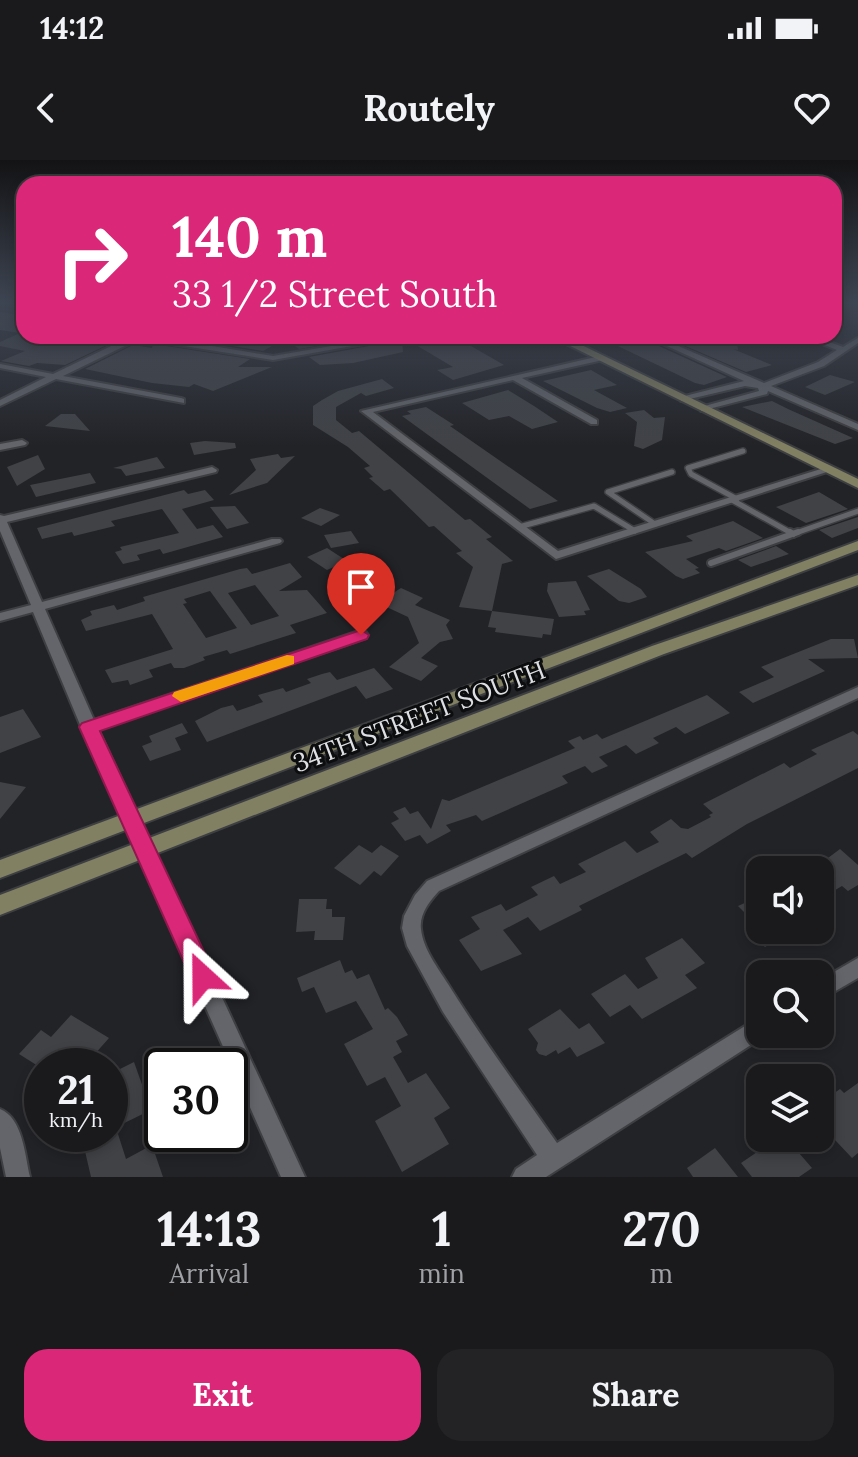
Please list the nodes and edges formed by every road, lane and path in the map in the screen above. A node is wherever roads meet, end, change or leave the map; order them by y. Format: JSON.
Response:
{"nodes":[{"id":1,"x":108,"y":350,"type":"edge"},
{"id":2,"x":226,"y":350,"type":"edge"},
{"id":3,"x":318,"y":350,"type":"edge"},
{"id":4,"x":585,"y":350,"type":"edge"},
{"id":5,"x":682,"y":350,"type":"edge"},
{"id":6,"x":840,"y":350,"type":"edge"},
{"id":7,"x":600,"y":358,"type":"junction"},
{"id":8,"x":0,"y":366,"type":"edge"},
{"id":9,"x":54,"y":377,"type":"junction"},
{"id":10,"x":514,"y":377,"type":"junction"},
{"id":11,"x":762,"y":386,"type":"junction"},
{"id":12,"x":684,"y":399,"type":"junction"},
{"id":13,"x":181,"y":401,"type":"dead end"},
{"id":14,"x":0,"y":403,"type":"edge"},
{"id":15,"x":704,"y":409,"type":"junction"},
{"id":16,"x":594,"y":422,"type":"dead end"},
{"id":17,"x":858,"y":427,"type":"edge"},
{"id":18,"x":22,"y":443,"type":"dead end"},
{"id":19,"x":0,"y":447,"type":"edge"},
{"id":20,"x":743,"y":451,"type":"dead end"},
{"id":21,"x":212,"y":470,"type":"dead end"},
{"id":22,"x":828,"y":470,"type":"junction"},
{"id":23,"x":672,"y":472,"type":"dead end"},
{"id":24,"x":858,"y":484,"type":"edge"},
{"id":25,"x":734,"y":499,"type":"junction"},
{"id":26,"x":858,"y":511,"type":"edge"},
{"id":27,"x":0,"y":519,"type":"edge"},
{"id":28,"x":655,"y":524,"type":"junction"},
{"id":29,"x":519,"y":527,"type":"junction"},
{"id":30,"x":635,"y":531,"type":"junction"},
{"id":31,"x":793,"y":534,"type":"junction"},
{"id":32,"x":276,"y":541,"type":"dead end"},
{"id":33,"x":858,"y":545,"type":"edge"},
{"id":34,"x":711,"y":563,"type":"dead end"},
{"id":35,"x":858,"y":580,"type":"edge"},
{"id":36,"x":40,"y":606,"type":"junction"},
{"id":37,"x":0,"y":617,"type":"edge"},
{"id":38,"x":361,"y":635,"type":"dead end"},
{"id":39,"x":858,"y":692,"type":"edge"},
{"id":40,"x":89,"y":727,"type":"junction"},
{"id":41,"x":133,"y":820,"type":"junction"},
{"id":42,"x":146,"y":850,"type":"junction"},
{"id":43,"x":0,"y":869,"type":"edge"},
{"id":44,"x":0,"y":905,"type":"edge"},
{"id":45,"x":858,"y":967,"type":"edge"},
{"id":46,"x":834,"y":982,"type":"edge"},
{"id":47,"x":746,"y":1037,"type":"edge"},
{"id":48,"x":0,"y":1120,"type":"edge"},
{"id":49,"x":553,"y":1158,"type":"junction"},
{"id":50,"x":18,"y":1177,"type":"edge"},
{"id":51,"x":293,"y":1177,"type":"edge"},
{"id":52,"x":524,"y":1177,"type":"edge"}],
"edges":[{"from":1,"to":9,"type":"street"},
{"from":2,"to":3,"type":"street"},
{"from":4,"to":7,"type":"main road"},
{"from":5,"to":11,"type":"street"},
{"from":6,"to":11,"type":"street"},
{"from":7,"to":10,"type":"street"},
{"from":7,"to":12,"type":"main road"},
{"from":8,"to":9,"type":"street"},
{"from":9,"to":13,"type":"street"},
{"from":9,"to":14,"type":"street"},
{"from":10,"to":16,"type":"street"},
{"from":10,"to":29,"type":"street"},
{"from":11,"to":12,"type":"street"},
{"from":11,"to":15,"type":"street"},
{"from":11,"to":17,"type":"street"},
{"from":12,"to":15,"type":"main road"},
{"from":15,"to":22,"type":"main road"},
{"from":18,"to":19,"type":"street"},
{"from":20,"to":25,"type":"lane"},
{"from":21,"to":27,"type":"street"},
{"from":22,"to":24,"type":"main road"},
{"from":22,"to":25,"type":"street"},
{"from":23,"to":28,"type":"lane"},
{"from":25,"to":28,"type":"street"},
{"from":25,"to":31,"type":"lane"},
{"from":26,"to":31,"type":"lane"},
{"from":27,"to":36,"type":"street"},
{"from":28,"to":30,"type":"street"},
{"from":29,"to":30,"type":"lane"},
{"from":29,"to":30,"type":"street"},
{"from":31,"to":34,"type":"lane"},
{"from":32,"to":36,"type":"street"},
{"from":33,"to":41,"type":"main road","name":"34TH STREET SOUTH"},
{"from":35,"to":42,"type":"main road","name":"34TH STREET SOUTH"},
{"from":36,"to":37,"type":"street"},
{"from":36,"to":40,"type":"street"},
{"from":38,"to":40,"type":"street"},
{"from":39,"to":49,"type":"street"},
{"from":40,"to":41,"type":"street"},
{"from":41,"to":42,"type":"street"},
{"from":41,"to":43,"type":"main road","name":"34TH STREET SOUTH"},
{"from":42,"to":44,"type":"main road","name":"34TH STREET SOUTH"},
{"from":42,"to":51,"type":"street"},
{"from":45,"to":46,"type":"street"},
{"from":47,"to":49,"type":"street"},
{"from":48,"to":50,"type":"street"},
{"from":49,"to":52,"type":"street"}]}
